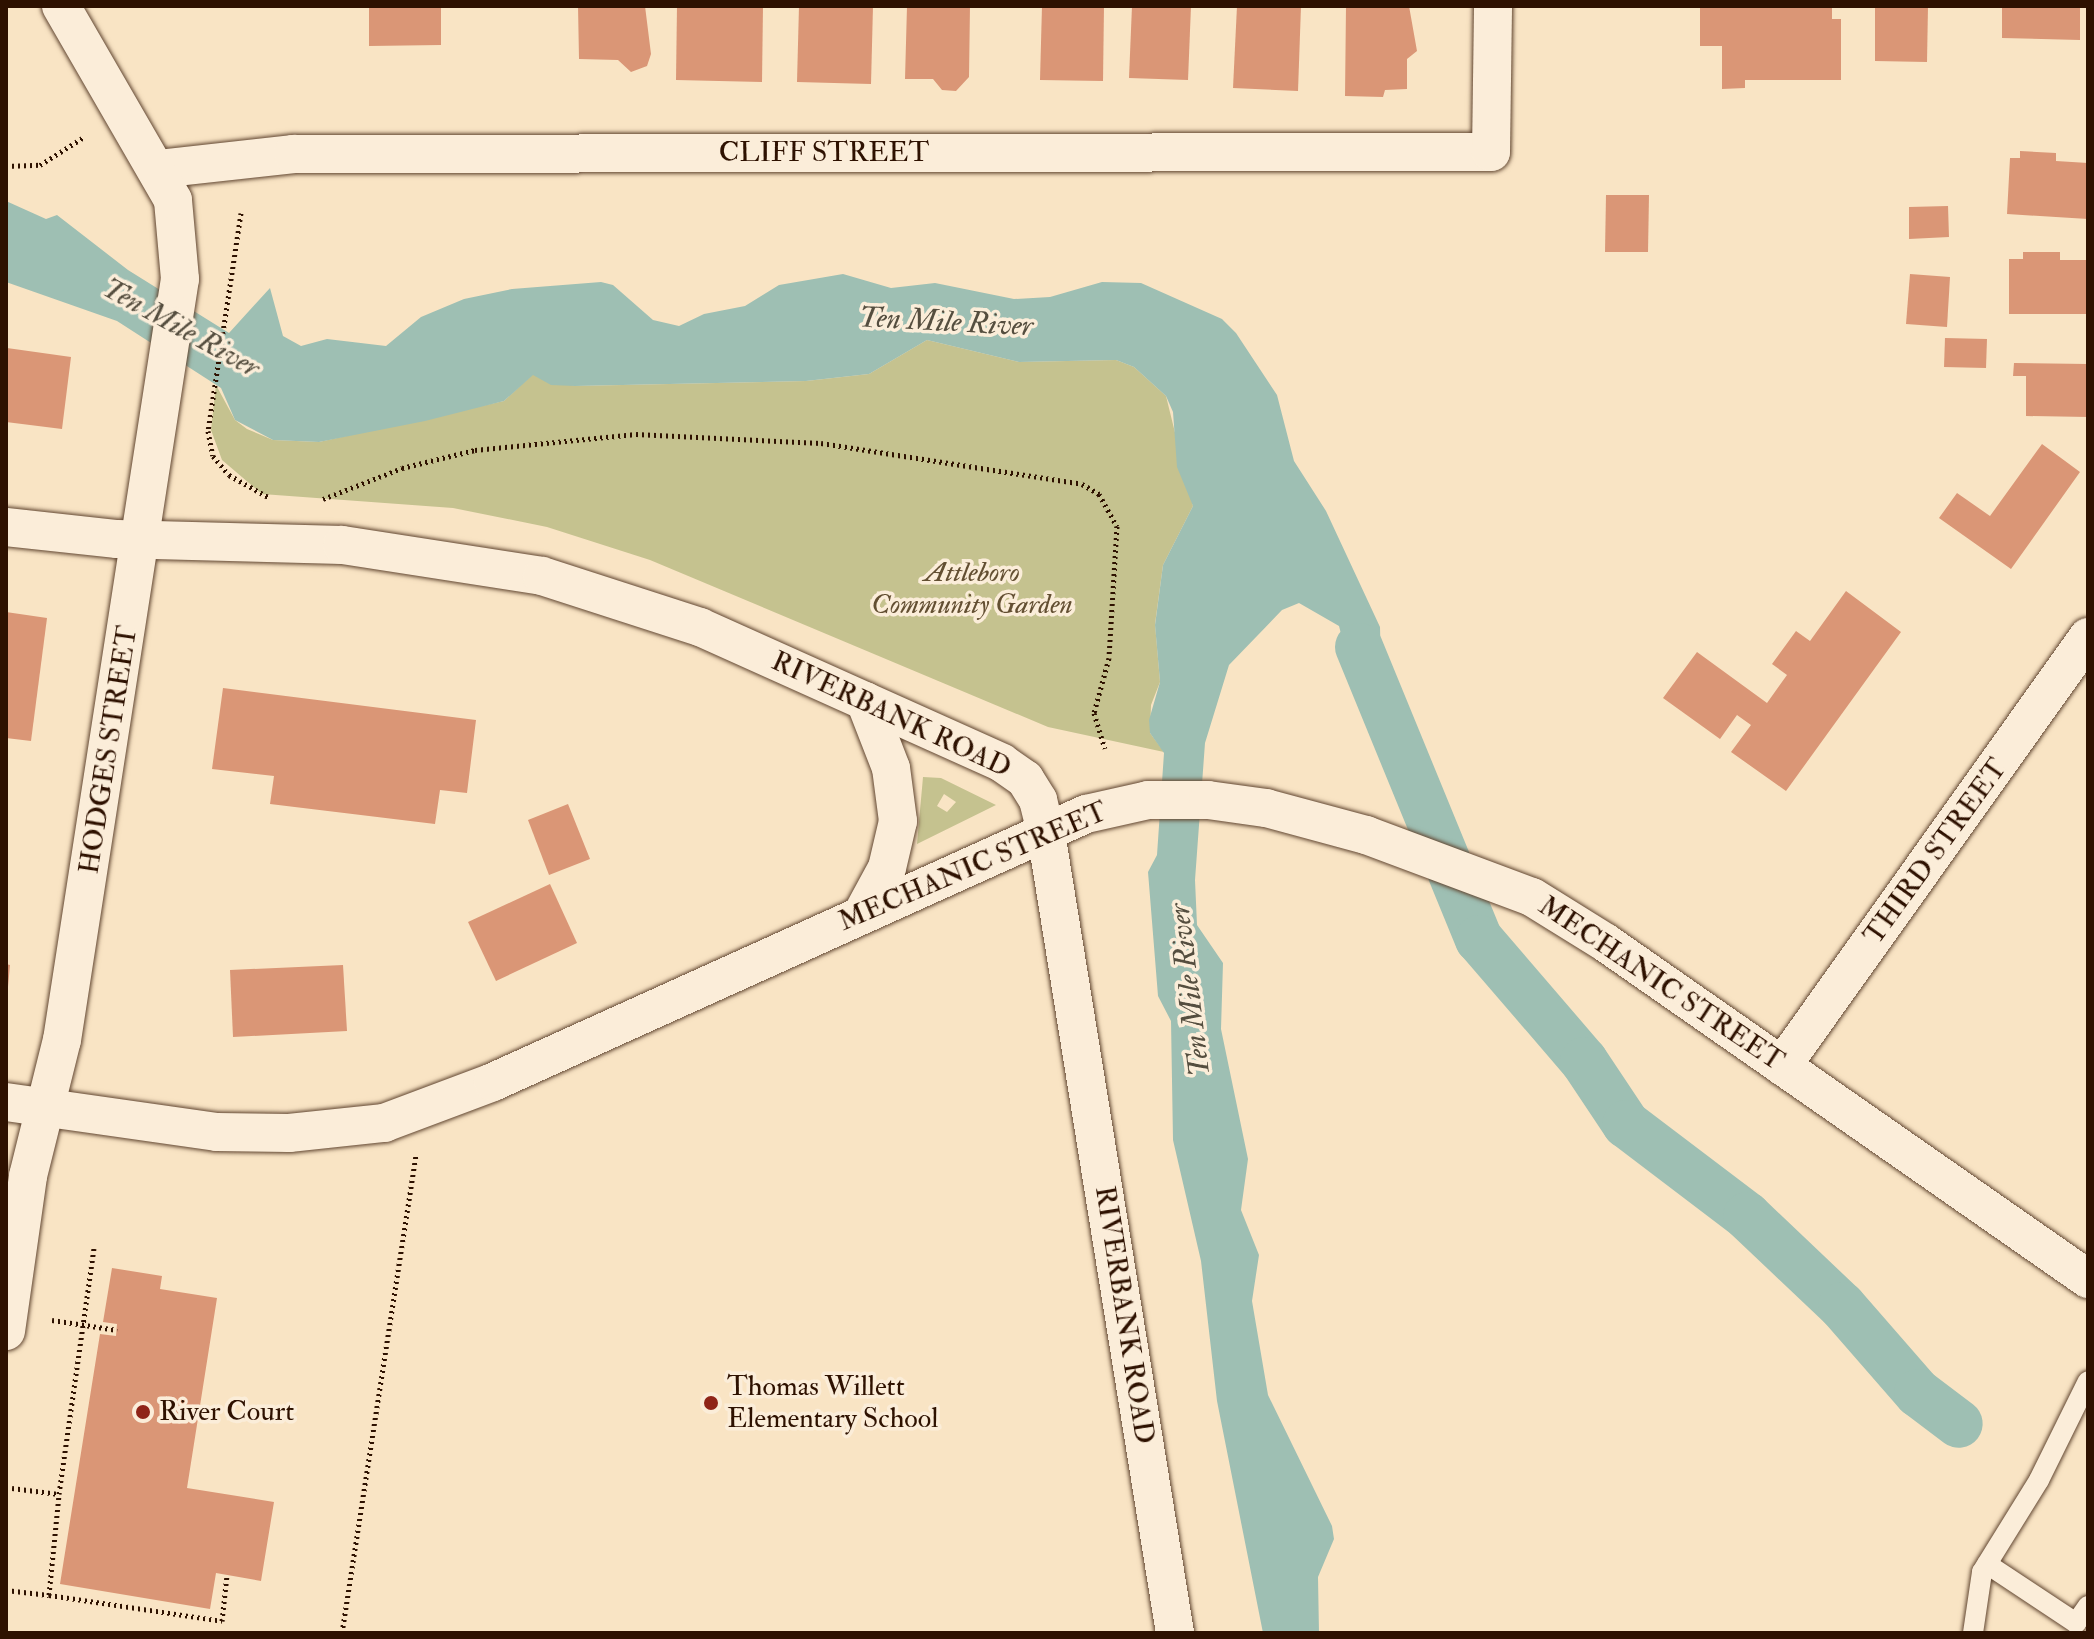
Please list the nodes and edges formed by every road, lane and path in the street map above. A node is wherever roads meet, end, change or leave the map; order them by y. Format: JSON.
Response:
{"nodes":[{"id":1,"x":61,"y":6,"type":"edge"},
{"id":2,"x":1493,"y":6,"type":"edge"},
{"id":3,"x":84,"y":137,"type":"dead end"},
{"id":4,"x":6,"y":166,"type":"edge"},
{"id":5,"x":158,"y":169,"type":"junction"},
{"id":6,"x":241,"y":213,"type":"dead end"},
{"id":7,"x":281,"y":501,"type":"dead end"},
{"id":8,"x":308,"y":503,"type":"dead end"},
{"id":9,"x":6,"y":527,"type":"edge"},
{"id":10,"x":143,"y":539,"type":"junction"},
{"id":11,"x":2088,"y":637,"type":"edge"},
{"id":12,"x":865,"y":701,"type":"junction"},
{"id":13,"x":1105,"y":748,"type":"dead end"},
{"id":14,"x":1046,"y":833,"type":"junction"},
{"id":15,"x":862,"y":914,"type":"junction"},
{"id":16,"x":1782,"y":1066,"type":"junction"},
{"id":17,"x":6,"y":1102,"type":"edge"},
{"id":18,"x":45,"y":1109,"type":"junction"},
{"id":19,"x":416,"y":1154,"type":"dead end"},
{"id":20,"x":94,"y":1248,"type":"dead end"},
{"id":21,"x":2088,"y":1279,"type":"edge"},
{"id":22,"x":22,"y":1324,"type":"edge"},
{"id":23,"x":83,"y":1325,"type":"junction"},
{"id":24,"x":117,"y":1330,"type":"dead end"},
{"id":25,"x":2088,"y":1381,"type":"edge"},
{"id":26,"x":12,"y":1488,"type":"dead end"},
{"id":27,"x":59,"y":1494,"type":"junction"},
{"id":28,"x":1987,"y":1564,"type":"junction"},
{"id":29,"x":227,"y":1575,"type":"dead end"},
{"id":30,"x":6,"y":1590,"type":"edge"},
{"id":31,"x":49,"y":1595,"type":"junction"},
{"id":32,"x":2088,"y":1606,"type":"edge"},
{"id":33,"x":342,"y":1633,"type":"edge"},
{"id":34,"x":1175,"y":1633,"type":"edge"},
{"id":35,"x":1973,"y":1633,"type":"edge"}],
"edges":[{"from":1,"to":5,"type":"street"},
{"from":2,"to":5,"type":"street","name":"CLIFF STREET"},
{"from":3,"to":4,"type":"path"},
{"from":5,"to":10,"type":"street","name":"HODGES STREET"},
{"from":6,"to":7,"type":"path"},
{"from":8,"to":13,"type":"path"},
{"from":9,"to":10,"type":"street","name":"RIVERBANK ROAD"},
{"from":10,"to":12,"type":"street","name":"RIVERBANK ROAD"},
{"from":10,"to":18,"type":"street","name":"HODGES STREET"},
{"from":11,"to":16,"type":"street","name":"THIRD STREET"},
{"from":12,"to":14,"type":"street","name":"RIVERBANK ROAD"},
{"from":12,"to":15,"type":"street"},
{"from":14,"to":15,"type":"street","name":"MECHANIC STREET"},
{"from":14,"to":16,"type":"street","name":"MECHANIC STREET"},
{"from":14,"to":34,"type":"street","name":"RIVERBANK ROAD"},
{"from":15,"to":18,"type":"street","name":"MECHANIC STREET"},
{"from":16,"to":21,"type":"street","name":"MECHANIC STREET"},
{"from":17,"to":18,"type":"street","name":"MECHANIC STREET"},
{"from":18,"to":22,"type":"street","name":"HODGES STREET"},
{"from":19,"to":33,"type":"path"},
{"from":20,"to":23,"type":"path"},
{"from":22,"to":23,"type":"path"},
{"from":23,"to":24,"type":"path"},
{"from":23,"to":27,"type":"path"},
{"from":25,"to":28,"type":"lane"},
{"from":26,"to":27,"type":"path"},
{"from":27,"to":31,"type":"path"},
{"from":28,"to":32,"type":"lane"},
{"from":28,"to":35,"type":"lane"},
{"from":29,"to":31,"type":"path"},
{"from":30,"to":31,"type":"path"}]}
